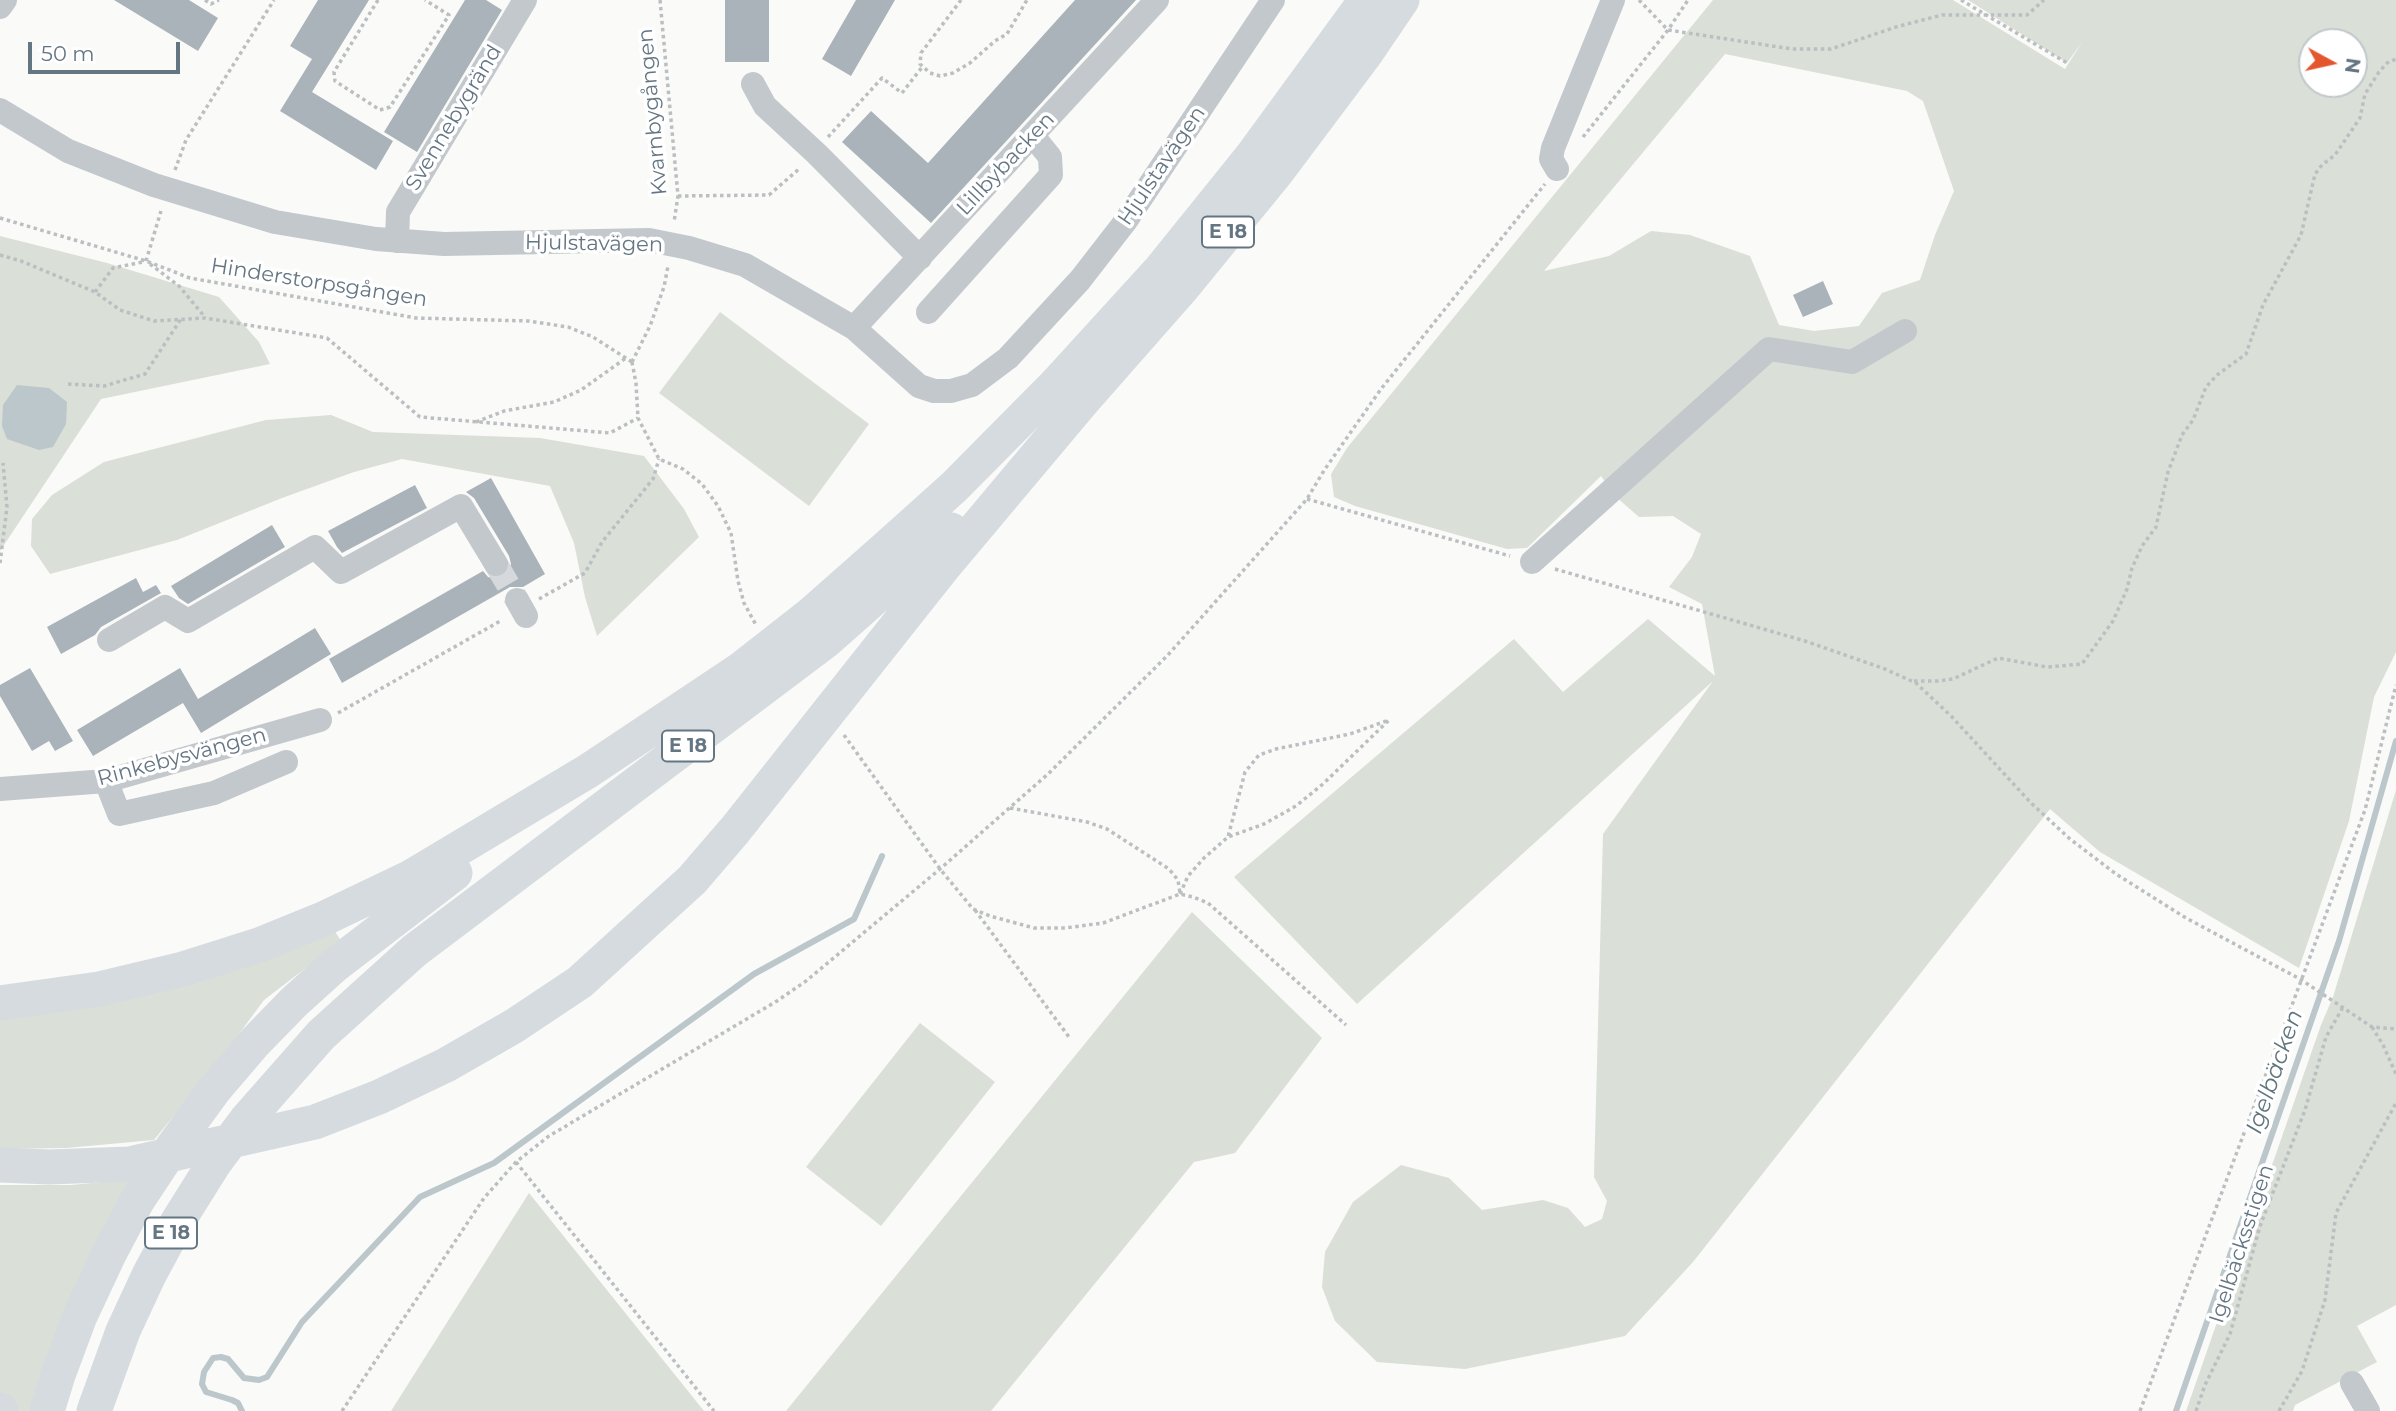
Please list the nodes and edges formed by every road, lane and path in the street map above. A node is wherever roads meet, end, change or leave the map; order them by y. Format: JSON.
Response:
{"nodes":[{"id":1,"x":5,"y":0,"type":"edge"},
{"id":2,"x":205,"y":0,"type":"edge"},
{"id":3,"x":219,"y":0,"type":"edge"},
{"id":4,"x":274,"y":0,"type":"edge"},
{"id":5,"x":378,"y":0,"type":"edge"},
{"id":6,"x":425,"y":0,"type":"edge"},
{"id":7,"x":524,"y":0,"type":"edge"},
{"id":8,"x":660,"y":0,"type":"edge"},
{"id":9,"x":961,"y":0,"type":"edge"},
{"id":10,"x":1027,"y":0,"type":"edge"},
{"id":11,"x":1157,"y":0,"type":"edge"},
{"id":12,"x":1273,"y":0,"type":"edge"},
{"id":13,"x":1366,"y":0,"type":"edge"},
{"id":14,"x":1402,"y":0,"type":"edge"},
{"id":15,"x":1613,"y":0,"type":"edge"},
{"id":16,"x":1639,"y":0,"type":"edge"},
{"id":17,"x":1688,"y":0,"type":"edge"},
{"id":18,"x":1961,"y":0,"type":"edge"},
{"id":19,"x":2044,"y":0,"type":"edge"},
{"id":20,"x":0,"y":7,"type":"edge"},
{"id":21,"x":1986,"y":15,"type":"junction"},
{"id":22,"x":1668,"y":30,"type":"junction"},
{"id":23,"x":2396,"y":59,"type":"edge"},
{"id":24,"x":2067,"y":63,"type":"dead end"},
{"id":25,"x":923,"y":66,"type":"junction"},
{"id":26,"x":754,"y":84,"type":"dead end"},
{"id":27,"x":0,"y":110,"type":"edge"},
{"id":28,"x":1033,"y":136,"type":"junction"},
{"id":29,"x":1583,"y":137,"type":"dead end"},
{"id":30,"x":809,"y":159,"type":"junction"},
{"id":31,"x":1557,"y":169,"type":"joint"},
{"id":32,"x":175,"y":172,"type":"dead end"},
{"id":33,"x":678,"y":196,"type":"junction"},
{"id":34,"x":161,"y":211,"type":"dead end"},
{"id":35,"x":0,"y":218,"type":"edge"},
{"id":36,"x":674,"y":222,"type":"dead end"},
{"id":37,"x":397,"y":241,"type":"junction"},
{"id":38,"x":0,"y":255,"type":"edge"},
{"id":39,"x":920,"y":258,"type":"junction"},
{"id":40,"x":668,"y":260,"type":"dead end"},
{"id":41,"x":146,"y":261,"type":"junction"},
{"id":42,"x":95,"y":292,"type":"junction"},
{"id":43,"x":928,"y":312,"type":"dead end"},
{"id":44,"x":205,"y":318,"type":"junction"},
{"id":45,"x":181,"y":319,"type":"junction"},
{"id":46,"x":854,"y":328,"type":"junction"},
{"id":47,"x":1905,"y":331,"type":"dead end"},
{"id":48,"x":626,"y":358,"type":"junction"},
{"id":49,"x":632,"y":362,"type":"junction"},
{"id":50,"x":68,"y":384,"type":"dead end"},
{"id":51,"x":1081,"y":403,"type":"junction"},
{"id":52,"x":638,"y":418,"type":"junction"},
{"id":53,"x":475,"y":423,"type":"junction"},
{"id":54,"x":659,"y":459,"type":"junction"},
{"id":55,"x":4,"y":463,"type":"dead end"},
{"id":56,"x":1307,"y":499,"type":"junction"},
{"id":57,"x":1,"y":552,"type":"edge"},
{"id":58,"x":1532,"y":562,"type":"junction"},
{"id":59,"x":0,"y":563,"type":"edge"},
{"id":60,"x":496,"y":564,"type":"tunnel mouth"},
{"id":61,"x":758,"y":630,"type":"dead end"},
{"id":62,"x":109,"y":640,"type":"dead end"},
{"id":63,"x":1910,"y":680,"type":"junction"},
{"id":64,"x":2396,"y":685,"type":"edge"},
{"id":65,"x":320,"y":720,"type":"joint"},
{"id":66,"x":844,"y":735,"type":"dead end"},
{"id":67,"x":286,"y":762,"type":"dead end"},
{"id":68,"x":588,"y":771,"type":"junction"},
{"id":69,"x":106,"y":781,"type":"junction"},
{"id":70,"x":0,"y":789,"type":"edge"},
{"id":71,"x":1010,"y":808,"type":"junction"},
{"id":72,"x":1228,"y":837,"type":"junction"},
{"id":73,"x":940,"y":869,"type":"junction"},
{"id":74,"x":1180,"y":894,"type":"junction"},
{"id":75,"x":974,"y":909,"type":"junction"},
{"id":76,"x":2300,"y":979,"type":"junction"},
{"id":77,"x":0,"y":1003,"type":"edge"},
{"id":78,"x":2343,"y":1007,"type":"junction"},
{"id":79,"x":1346,"y":1024,"type":"dead end"},
{"id":80,"x":2372,"y":1027,"type":"junction"},
{"id":81,"x":2396,"y":1029,"type":"edge"},
{"id":82,"x":1069,"y":1037,"type":"dead end"},
{"id":83,"x":2396,"y":1074,"type":"edge"},
{"id":84,"x":2396,"y":1103,"type":"edge"},
{"id":85,"x":516,"y":1162,"type":"junction"},
{"id":86,"x":0,"y":1166,"type":"edge"},
{"id":87,"x":2352,"y":1383,"type":"dead end"},
{"id":88,"x":47,"y":1411,"type":"edge"},
{"id":89,"x":94,"y":1411,"type":"edge"},
{"id":90,"x":342,"y":1411,"type":"edge"},
{"id":91,"x":714,"y":1411,"type":"edge"},
{"id":92,"x":2140,"y":1411,"type":"edge"},
{"id":93,"x":2196,"y":1411,"type":"edge"},
{"id":94,"x":2279,"y":1411,"type":"edge"},
{"id":95,"x":2368,"y":1411,"type":"edge"}],
"edges":[{"from":1,"to":20,"type":"street"},
{"from":2,"to":3,"type":"path"},
{"from":4,"to":32,"type":"path"},
{"from":5,"to":6,"type":"path"},
{"from":7,"to":37,"type":"street","name":"Svennebygränd"},
{"from":8,"to":33,"type":"path","name":"Kvarnbygången"},
{"from":9,"to":25,"type":"path"},
{"from":10,"to":25,"type":"path"},
{"from":11,"to":28,"type":"street","name":"Lillbybacken"},
{"from":12,"to":46,"type":"street","name":"Hjulstavägen"},
{"from":13,"to":68,"type":"highway","number":"E 18"},
{"from":14,"to":51,"type":"highway","number":"E 18"},
{"from":15,"to":31,"type":"street"},
{"from":16,"to":22,"type":"path"},
{"from":17,"to":22,"type":"path"},
{"from":18,"to":21,"type":"path"},
{"from":19,"to":21,"type":"path"},
{"from":21,"to":22,"type":"path"},
{"from":21,"to":24,"type":"path"},
{"from":22,"to":29,"type":"path"},
{"from":23,"to":63,"type":"path"},
{"from":25,"to":30,"type":"path"},
{"from":26,"to":30,"type":"street"},
{"from":27,"to":37,"type":"street","name":"Hjulstavägen"},
{"from":28,"to":39,"type":"street","name":"Lillbybacken"},
{"from":28,"to":43,"type":"street"},
{"from":30,"to":33,"type":"path"},
{"from":30,"to":39,"type":"street"},
{"from":31,"to":56,"type":"path"},
{"from":33,"to":36,"type":"path","name":"Kvarnbygången"},
{"from":34,"to":41,"type":"path"},
{"from":35,"to":41,"type":"path","name":"Hinderstorpsgången"},
{"from":37,"to":46,"type":"street","name":"Hjulstavägen"},
{"from":38,"to":42,"type":"path"},
{"from":39,"to":46,"type":"street","name":"Lillbybacken"},
{"from":40,"to":49,"type":"path"},
{"from":41,"to":42,"type":"path"},
{"from":41,"to":44,"type":"path"},
{"from":41,"to":48,"type":"path","name":"Hinderstorpsgången"},
{"from":42,"to":45,"type":"path"},
{"from":44,"to":45,"type":"path"},
{"from":44,"to":53,"type":"path"},
{"from":45,"to":50,"type":"path"},
{"from":47,"to":58,"type":"street"},
{"from":48,"to":49,"type":"path","name":"Hinderstorpsgången"},
{"from":48,"to":53,"type":"path"},
{"from":49,"to":52,"type":"path"},
{"from":51,"to":86,"type":"highway"},
{"from":51,"to":89,"type":"highway","number":"E 18"},
{"from":52,"to":53,"type":"path"},
{"from":52,"to":54,"type":"path"},
{"from":54,"to":61,"type":"path"},
{"from":54,"to":65,"type":"path"},
{"from":55,"to":57,"type":"path"},
{"from":56,"to":58,"type":"path"},
{"from":56,"to":71,"type":"path"},
{"from":57,"to":59,"type":"path"},
{"from":58,"to":63,"type":"path"},
{"from":60,"to":62,"type":"street"},
{"from":63,"to":76,"type":"path"},
{"from":64,"to":76,"type":"path"},
{"from":65,"to":69,"type":"street","name":"Rinkebysvängen"},
{"from":66,"to":73,"type":"path"},
{"from":67,"to":69,"type":"street"},
{"from":68,"to":77,"type":"highway"},
{"from":68,"to":88,"type":"highway","number":"E 18"},
{"from":69,"to":70,"type":"street","name":"Rinkebysvängen"},
{"from":71,"to":73,"type":"path"},
{"from":71,"to":74,"type":"path"},
{"from":72,"to":72,"type":"path"},
{"from":72,"to":74,"type":"path"},
{"from":73,"to":75,"type":"path"},
{"from":73,"to":85,"type":"path"},
{"from":74,"to":75,"type":"path"},
{"from":74,"to":79,"type":"path"},
{"from":75,"to":82,"type":"path"},
{"from":76,"to":78,"type":"path"},
{"from":76,"to":92,"type":"path"},
{"from":78,"to":80,"type":"path"},
{"from":78,"to":93,"type":"path","name":"Igelbäcksstigen"},
{"from":80,"to":81,"type":"path"},
{"from":80,"to":83,"type":"path"},
{"from":84,"to":94,"type":"path"},
{"from":85,"to":90,"type":"path"},
{"from":85,"to":91,"type":"path"},
{"from":87,"to":95,"type":"street"}]}
